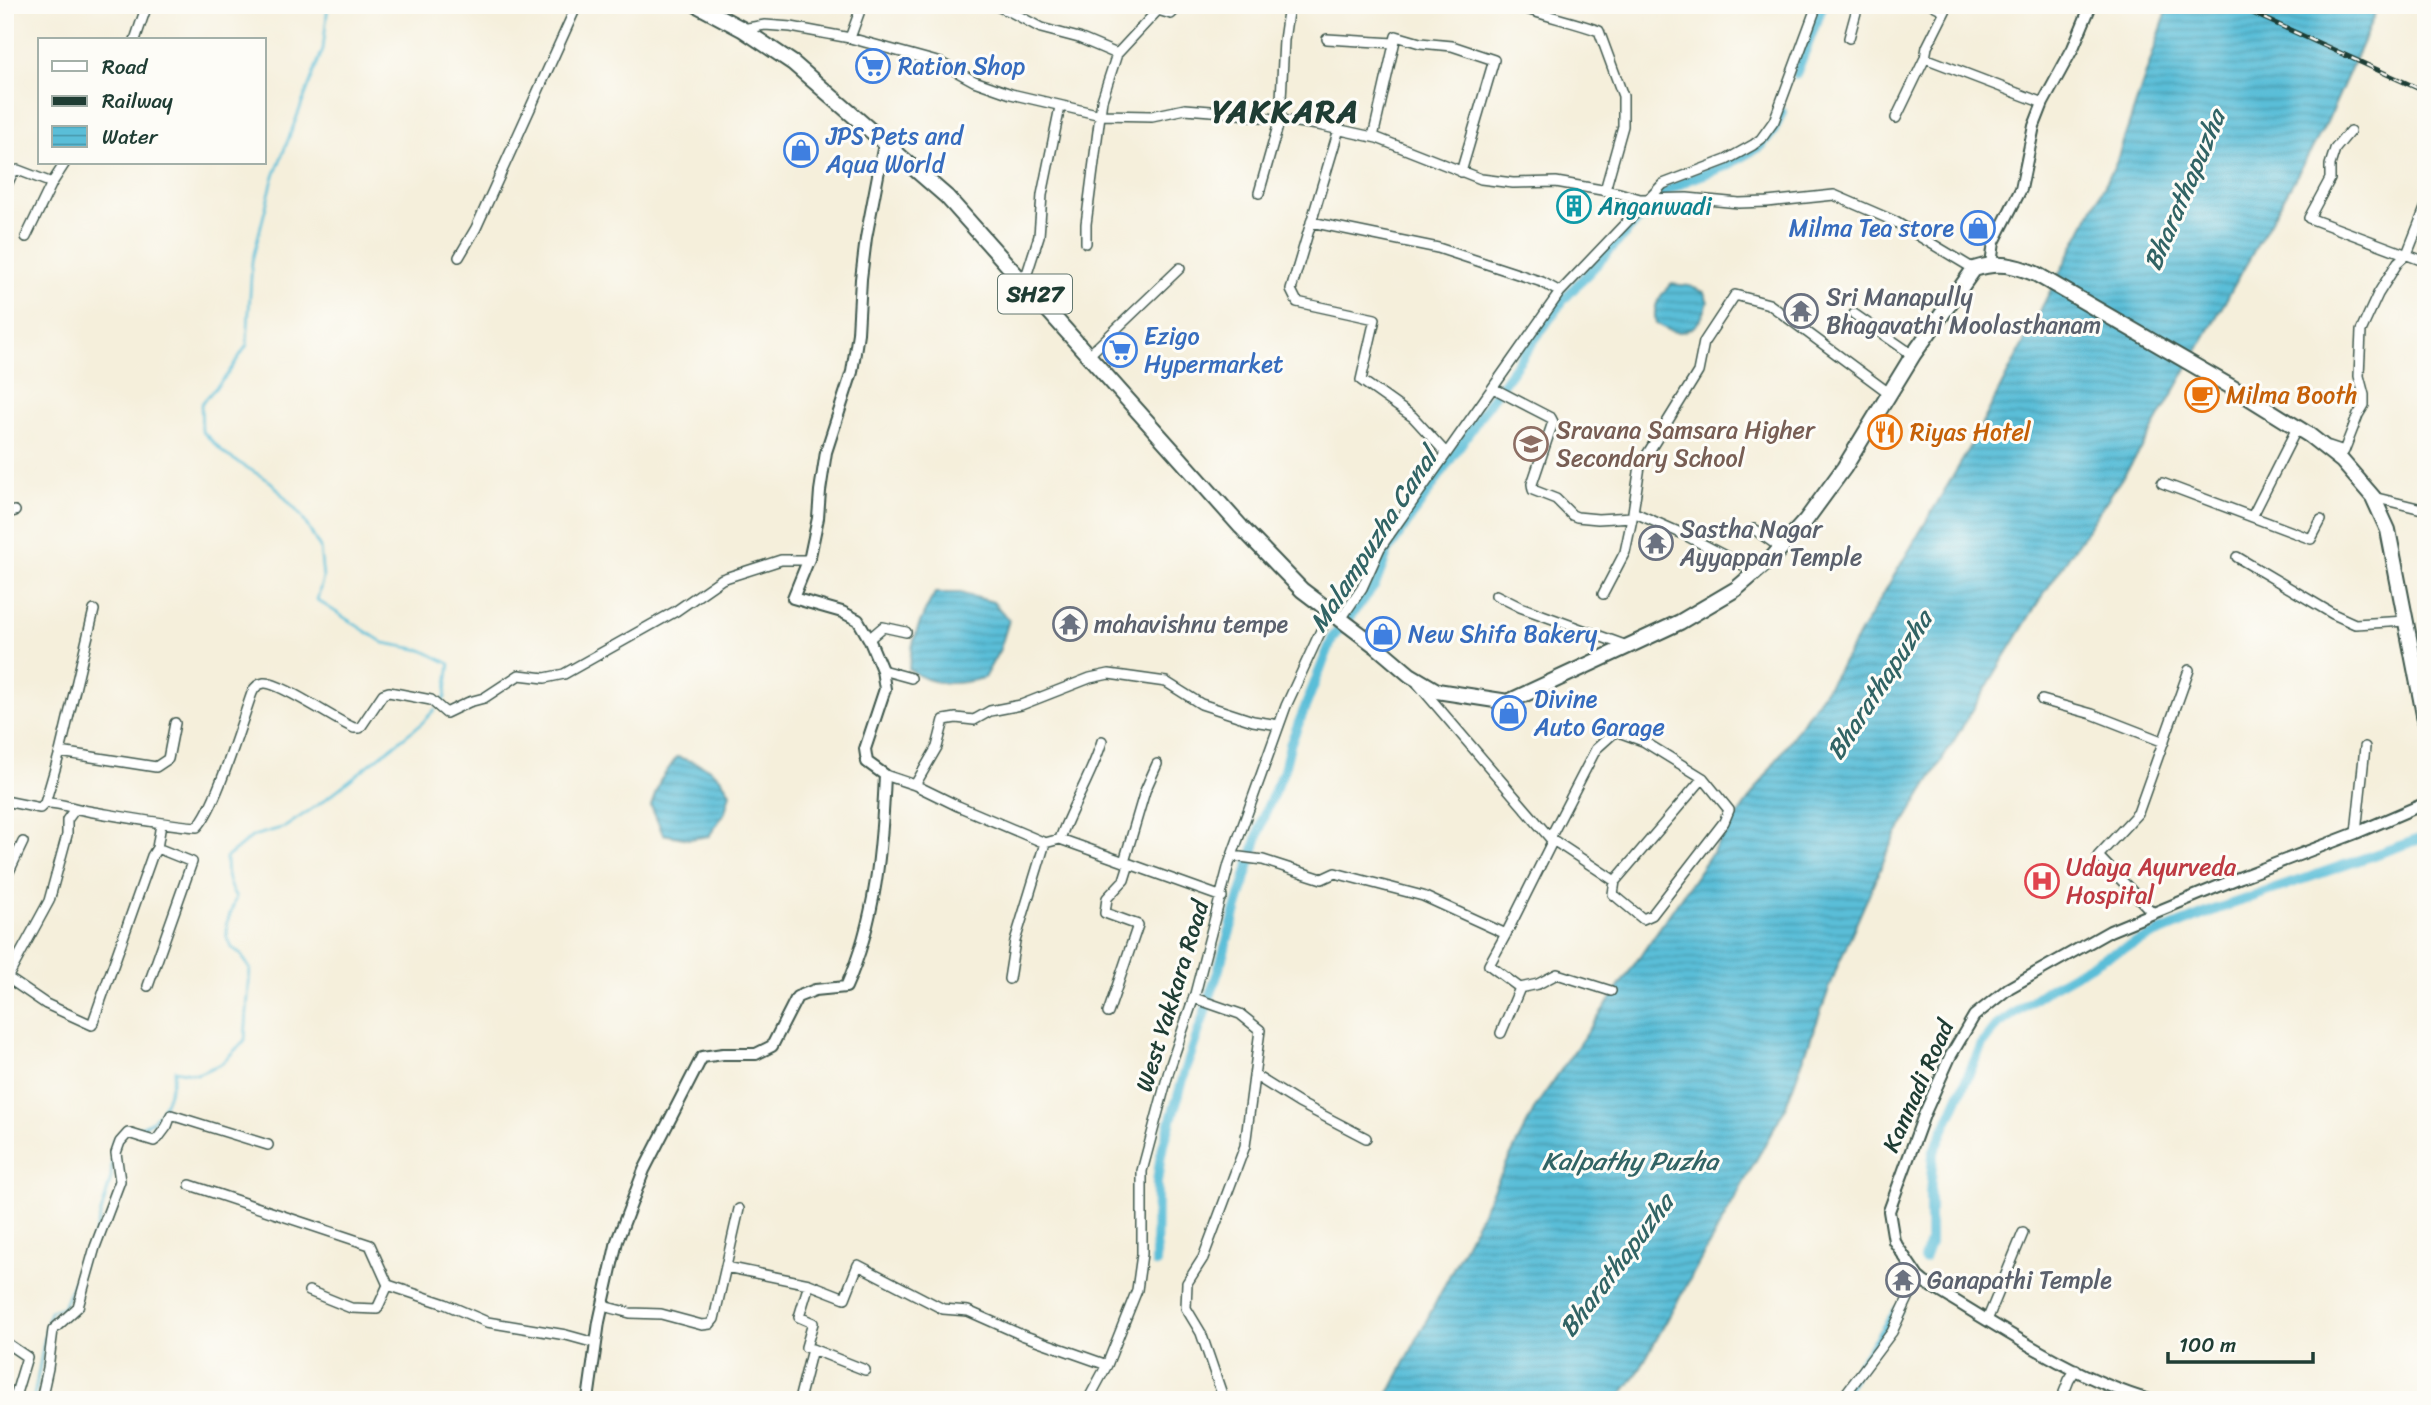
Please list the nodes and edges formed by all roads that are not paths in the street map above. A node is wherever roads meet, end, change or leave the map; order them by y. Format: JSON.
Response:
{"nodes":[{"id":1,"x":146,"y":5,"type":"edge"},
{"id":2,"x":578,"y":5,"type":"edge"},
{"id":3,"x":697,"y":5,"type":"edge"},
{"id":4,"x":862,"y":5,"type":"edge"},
{"id":5,"x":994,"y":5,"type":"edge"},
{"id":6,"x":1180,"y":5,"type":"edge"},
{"id":7,"x":1289,"y":5,"type":"edge"},
{"id":8,"x":1516,"y":5,"type":"edge"},
{"id":9,"x":1817,"y":5,"type":"edge"},
{"id":10,"x":1858,"y":5,"type":"edge"},
{"id":11,"x":1933,"y":5,"type":"edge"},
{"id":12,"x":2091,"y":5,"type":"edge"},
{"id":13,"x":1012,"y":8,"type":"edge"},
{"id":14,"x":1947,"y":8,"type":"edge"},
{"id":15,"x":742,"y":29,"type":"junction"},
{"id":16,"x":136,"y":38,"type":"edge"},
{"id":17,"x":850,"y":38,"type":"junction"},
{"id":18,"x":1327,"y":38,"type":"dead end"},
{"id":19,"x":1849,"y":38,"type":"dead end"},
{"id":20,"x":1394,"y":44,"type":"junction"},
{"id":21,"x":1117,"y":54,"type":"junction"},
{"id":22,"x":1925,"y":58,"type":"junction"},
{"id":23,"x":2043,"y":103,"type":"junction"},
{"id":24,"x":1060,"y":107,"type":"junction"},
{"id":25,"x":1101,"y":115,"type":"junction"},
{"id":26,"x":1896,"y":118,"type":"dead end"},
{"id":27,"x":1280,"y":120,"type":"junction"},
{"id":28,"x":1339,"y":129,"type":"junction"},
{"id":29,"x":2350,"y":131,"type":"dead end"},
{"id":30,"x":1373,"y":137,"type":"junction"},
{"id":31,"x":884,"y":144,"type":"junction"},
{"id":32,"x":64,"y":164,"type":"edge"},
{"id":33,"x":1461,"y":172,"type":"junction"},
{"id":34,"x":52,"y":183,"type":"junction"},
{"id":35,"x":5,"y":189,"type":"edge"},
{"id":36,"x":1605,"y":190,"type":"junction"},
{"id":37,"x":1259,"y":193,"type":"dead end"},
{"id":38,"x":1657,"y":198,"type":"junction"},
{"id":39,"x":2426,"y":206,"type":"edge"},
{"id":40,"x":1311,"y":222,"type":"junction"},
{"id":41,"x":26,"y":237,"type":"dead end"},
{"id":42,"x":1086,"y":243,"type":"dead end"},
{"id":43,"x":2407,"y":254,"type":"junction"},
{"id":44,"x":459,"y":257,"type":"dead end"},
{"id":45,"x":2426,"y":262,"type":"edge"},
{"id":46,"x":1992,"y":264,"type":"junction"},
{"id":47,"x":1180,"y":268,"type":"dead end"},
{"id":48,"x":1974,"y":269,"type":"junction"},
{"id":49,"x":1024,"y":283,"type":"junction"},
{"id":50,"x":1560,"y":292,"type":"junction"},
{"id":51,"x":1854,"y":314,"type":"dead end"},
{"id":52,"x":1089,"y":355,"type":"junction"},
{"id":53,"x":1913,"y":355,"type":"junction"},
{"id":54,"x":1493,"y":388,"type":"junction"},
{"id":55,"x":1889,"y":393,"type":"junction"},
{"id":56,"x":2297,"y":428,"type":"junction"},
{"id":57,"x":2317,"y":442,"type":"junction"},
{"id":58,"x":1446,"y":453,"type":"junction"},
{"id":59,"x":2162,"y":484,"type":"dead end"},
{"id":60,"x":2373,"y":497,"type":"junction"},
{"id":61,"x":2426,"y":510,"type":"edge"},
{"id":62,"x":1633,"y":514,"type":"junction"},
{"id":63,"x":2252,"y":517,"type":"junction"},
{"id":64,"x":2321,"y":520,"type":"dead end"},
{"id":65,"x":1754,"y":529,"type":"dead end"},
{"id":66,"x":1781,"y":548,"type":"junction"},
{"id":67,"x":2237,"y":557,"type":"dead end"},
{"id":68,"x":809,"y":560,"type":"junction"},
{"id":69,"x":1756,"y":572,"type":"junction"},
{"id":70,"x":1496,"y":594,"type":"dead end"},
{"id":71,"x":1603,"y":594,"type":"dead end"},
{"id":72,"x":94,"y":610,"type":"dead end"},
{"id":73,"x":1340,"y":619,"type":"junction"},
{"id":74,"x":2406,"y":621,"type":"junction"},
{"id":75,"x":906,"y":632,"type":"dead end"},
{"id":76,"x":869,"y":639,"type":"junction"},
{"id":77,"x":1628,"y":647,"type":"junction"},
{"id":78,"x":882,"y":670,"type":"junction"},
{"id":79,"x":2189,"y":670,"type":"dead end"},
{"id":80,"x":1409,"y":675,"type":"junction"},
{"id":81,"x":911,"y":678,"type":"dead end"},
{"id":82,"x":2042,"y":700,"type":"dead end"},
{"id":83,"x":175,"y":723,"type":"dead end"},
{"id":84,"x":1279,"y":725,"type":"junction"},
{"id":85,"x":2426,"y":725,"type":"edge"},
{"id":86,"x":1102,"y":741,"type":"dead end"},
{"id":87,"x":2164,"y":742,"type":"junction"},
{"id":88,"x":2365,"y":747,"type":"dead end"},
{"id":89,"x":60,"y":752,"type":"junction"},
{"id":90,"x":1157,"y":764,"type":"dead end"},
{"id":91,"x":885,"y":775,"type":"junction"},
{"id":92,"x":1703,"y":778,"type":"junction"},
{"id":93,"x":915,"y":785,"type":"junction"},
{"id":94,"x":5,"y":801,"type":"edge"},
{"id":95,"x":45,"y":803,"type":"junction"},
{"id":96,"x":2426,"y":803,"type":"edge"},
{"id":97,"x":75,"y":809,"type":"junction"},
{"id":98,"x":160,"y":824,"type":"junction"},
{"id":99,"x":2356,"y":833,"type":"junction"},
{"id":100,"x":1060,"y":839,"type":"junction"},
{"id":101,"x":1551,"y":839,"type":"junction"},
{"id":102,"x":23,"y":842,"type":"dead end"},
{"id":103,"x":1045,"y":843,"type":"junction"},
{"id":104,"x":157,"y":848,"type":"junction"},
{"id":105,"x":1232,"y":856,"type":"junction"},
{"id":106,"x":1126,"y":863,"type":"junction"},
{"id":107,"x":5,"y":880,"type":"edge"},
{"id":108,"x":1615,"y":880,"type":"junction"},
{"id":109,"x":1222,"y":897,"type":"junction"},
{"id":110,"x":2153,"y":913,"type":"junction"},
{"id":111,"x":1506,"y":934,"type":"junction"},
{"id":112,"x":6,"y":978,"type":"edge"},
{"id":113,"x":1009,"y":979,"type":"dead end"},
{"id":114,"x":148,"y":986,"type":"dead end"},
{"id":115,"x":1520,"y":988,"type":"junction"},
{"id":116,"x":1611,"y":991,"type":"dead end"},
{"id":117,"x":1194,"y":998,"type":"junction"},
{"id":118,"x":1108,"y":1013,"type":"dead end"},
{"id":119,"x":1500,"y":1033,"type":"dead end"},
{"id":120,"x":1254,"y":1075,"type":"junction"},
{"id":121,"x":1366,"y":1138,"type":"dead end"},
{"id":122,"x":268,"y":1145,"type":"dead end"},
{"id":123,"x":190,"y":1185,"type":"dead end"},
{"id":124,"x":739,"y":1209,"type":"dead end"},
{"id":125,"x":2024,"y":1233,"type":"dead end"},
{"id":126,"x":726,"y":1267,"type":"junction"},
{"id":127,"x":1917,"y":1277,"type":"junction"},
{"id":128,"x":809,"y":1284,"type":"junction"},
{"id":129,"x":388,"y":1285,"type":"junction"},
{"id":130,"x":309,"y":1292,"type":"dead end"},
{"id":131,"x":603,"y":1306,"type":"junction"},
{"id":132,"x":1988,"y":1318,"type":"junction"},
{"id":133,"x":5,"y":1342,"type":"edge"},
{"id":134,"x":596,"y":1343,"type":"junction"},
{"id":135,"x":812,"y":1349,"type":"junction"},
{"id":136,"x":1107,"y":1366,"type":"junction"},
{"id":137,"x":2076,"y":1369,"type":"junction"},
{"id":138,"x":865,"y":1370,"type":"dead end"},
{"id":139,"x":14,"y":1400,"type":"edge"},
{"id":140,"x":41,"y":1400,"type":"edge"},
{"id":141,"x":588,"y":1400,"type":"edge"},
{"id":142,"x":799,"y":1400,"type":"edge"},
{"id":143,"x":1088,"y":1400,"type":"edge"},
{"id":144,"x":1224,"y":1400,"type":"edge"},
{"id":145,"x":1841,"y":1400,"type":"edge"},
{"id":146,"x":2061,"y":1400,"type":"edge"},
{"id":147,"x":2150,"y":1400,"type":"edge"}],
"edges":[{"from":1,"to":16,"type":"street"},
{"from":2,"to":44,"type":"street"},
{"from":3,"to":15,"type":"main road","number":"SH27"},
{"from":4,"to":17,"type":"street"},
{"from":5,"to":13,"type":"street"},
{"from":6,"to":21,"type":"street"},
{"from":7,"to":27,"type":"street"},
{"from":8,"to":36,"type":"street"},
{"from":9,"to":38,"type":"street","name":"West Yakkara Road"},
{"from":10,"to":19,"type":"street"},
{"from":11,"to":14,"type":"street"},
{"from":12,"to":23,"type":"street"},
{"from":13,"to":21,"type":"street"},
{"from":14,"to":22,"type":"street"},
{"from":15,"to":17,"type":"street"},
{"from":15,"to":31,"type":"main road","number":"SH27"},
{"from":17,"to":24,"type":"street"},
{"from":18,"to":20,"type":"street"},
{"from":20,"to":30,"type":"street"},
{"from":20,"to":33,"type":"street"},
{"from":21,"to":25,"type":"street"},
{"from":22,"to":23,"type":"street"},
{"from":22,"to":26,"type":"street"},
{"from":23,"to":46,"type":"street"},
{"from":24,"to":25,"type":"street"},
{"from":24,"to":49,"type":"street"},
{"from":25,"to":27,"type":"street"},
{"from":25,"to":42,"type":"street"},
{"from":27,"to":28,"type":"street"},
{"from":27,"to":37,"type":"street"},
{"from":28,"to":30,"type":"street"},
{"from":28,"to":40,"type":"street"},
{"from":29,"to":43,"type":"street"},
{"from":30,"to":33,"type":"street"},
{"from":31,"to":49,"type":"main road","number":"SH27"},
{"from":31,"to":68,"type":"street"},
{"from":32,"to":34,"type":"street"},
{"from":33,"to":36,"type":"street"},
{"from":34,"to":35,"type":"street"},
{"from":34,"to":41,"type":"street"},
{"from":36,"to":38,"type":"street"},
{"from":38,"to":48,"type":"street"},
{"from":38,"to":50,"type":"street","name":"West Yakkara Road"},
{"from":39,"to":43,"type":"street"},
{"from":40,"to":50,"type":"street"},
{"from":40,"to":58,"type":"street"},
{"from":43,"to":45,"type":"street"},
{"from":43,"to":57,"type":"street"},
{"from":46,"to":48,"type":"main road"},
{"from":46,"to":56,"type":"main road"},
{"from":47,"to":52,"type":"street"},
{"from":48,"to":53,"type":"main road","number":"SH27"},
{"from":49,"to":52,"type":"main road","number":"SH27"},
{"from":50,"to":54,"type":"street","name":"West Yakkara Road"},
{"from":51,"to":53,"type":"street"},
{"from":52,"to":73,"type":"main road","number":"SH27"},
{"from":53,"to":55,"type":"main road","number":"SH27"},
{"from":54,"to":58,"type":"street","name":"West Yakkara Road"},
{"from":54,"to":62,"type":"street"},
{"from":55,"to":62,"type":"street"},
{"from":55,"to":66,"type":"main road","number":"SH27"},
{"from":56,"to":57,"type":"main road"},
{"from":56,"to":63,"type":"street"},
{"from":57,"to":60,"type":"main road"},
{"from":58,"to":73,"type":"street","name":"West Yakkara Road"},
{"from":59,"to":63,"type":"street"},
{"from":60,"to":61,"type":"street"},
{"from":60,"to":74,"type":"main road"},
{"from":62,"to":69,"type":"street"},
{"from":62,"to":71,"type":"street"},
{"from":63,"to":64,"type":"street"},
{"from":65,"to":66,"type":"street"},
{"from":66,"to":69,"type":"main road","number":"SH27"},
{"from":67,"to":74,"type":"street"},
{"from":68,"to":76,"type":"street"},
{"from":68,"to":98,"type":"street"},
{"from":69,"to":77,"type":"main road","number":"SH27"},
{"from":70,"to":77,"type":"street"},
{"from":72,"to":89,"type":"street"},
{"from":73,"to":80,"type":"main road","number":"SH27"},
{"from":73,"to":84,"type":"street","name":"West Yakkara Road"},
{"from":74,"to":85,"type":"main road"},
{"from":75,"to":76,"type":"street"},
{"from":76,"to":78,"type":"street"},
{"from":77,"to":80,"type":"main road","number":"SH27"},
{"from":78,"to":81,"type":"street"},
{"from":78,"to":91,"type":"street"},
{"from":79,"to":87,"type":"street"},
{"from":80,"to":101,"type":"street"},
{"from":82,"to":87,"type":"street"},
{"from":83,"to":89,"type":"street"},
{"from":84,"to":93,"type":"street"},
{"from":84,"to":105,"type":"street","name":"West Yakkara Road"},
{"from":86,"to":100,"type":"street"},
{"from":87,"to":110,"type":"street"},
{"from":88,"to":99,"type":"street"},
{"from":89,"to":95,"type":"street"},
{"from":90,"to":106,"type":"street"},
{"from":91,"to":93,"type":"street"},
{"from":91,"to":131,"type":"street"},
{"from":92,"to":101,"type":"street"},
{"from":92,"to":108,"type":"street"},
{"from":92,"to":108,"type":"street"},
{"from":93,"to":103,"type":"street"},
{"from":94,"to":95,"type":"street"},
{"from":95,"to":97,"type":"street"},
{"from":96,"to":99,"type":"street","name":"Kannadi Road"},
{"from":97,"to":98,"type":"street"},
{"from":97,"to":112,"type":"street"},
{"from":98,"to":104,"type":"street"},
{"from":99,"to":110,"type":"street","name":"Kannadi Road"},
{"from":100,"to":103,"type":"street"},
{"from":100,"to":106,"type":"street"},
{"from":101,"to":108,"type":"street"},
{"from":101,"to":111,"type":"street"},
{"from":102,"to":107,"type":"street"},
{"from":103,"to":113,"type":"street"},
{"from":104,"to":112,"type":"street"},
{"from":104,"to":114,"type":"street"},
{"from":105,"to":109,"type":"street","name":"West Yakkara Road"},
{"from":105,"to":111,"type":"street"},
{"from":106,"to":109,"type":"street"},
{"from":106,"to":118,"type":"street"},
{"from":109,"to":117,"type":"street","name":"West Yakkara Road"},
{"from":110,"to":127,"type":"street","name":"Kannadi Road"},
{"from":111,"to":115,"type":"street"},
{"from":115,"to":116,"type":"street"},
{"from":115,"to":119,"type":"street"},
{"from":117,"to":120,"type":"street"},
{"from":117,"to":136,"type":"street","name":"West Yakkara Road"},
{"from":120,"to":121,"type":"street"},
{"from":120,"to":144,"type":"street"},
{"from":122,"to":140,"type":"street"},
{"from":123,"to":129,"type":"street"},
{"from":124,"to":126,"type":"street"},
{"from":125,"to":132,"type":"street"},
{"from":126,"to":128,"type":"street"},
{"from":126,"to":131,"type":"street"},
{"from":127,"to":132,"type":"street","name":"Kannadi Road"},
{"from":127,"to":145,"type":"street"},
{"from":128,"to":135,"type":"street"},
{"from":128,"to":136,"type":"street"},
{"from":129,"to":130,"type":"street"},
{"from":129,"to":134,"type":"street"},
{"from":131,"to":134,"type":"street"},
{"from":132,"to":137,"type":"street","name":"Kannadi Road"},
{"from":133,"to":139,"type":"street"},
{"from":134,"to":141,"type":"street"},
{"from":135,"to":138,"type":"street"},
{"from":135,"to":142,"type":"street"},
{"from":136,"to":143,"type":"street","name":"West Yakkara Road"},
{"from":137,"to":146,"type":"street"},
{"from":137,"to":147,"type":"street","name":"Kannadi Road"}]}
